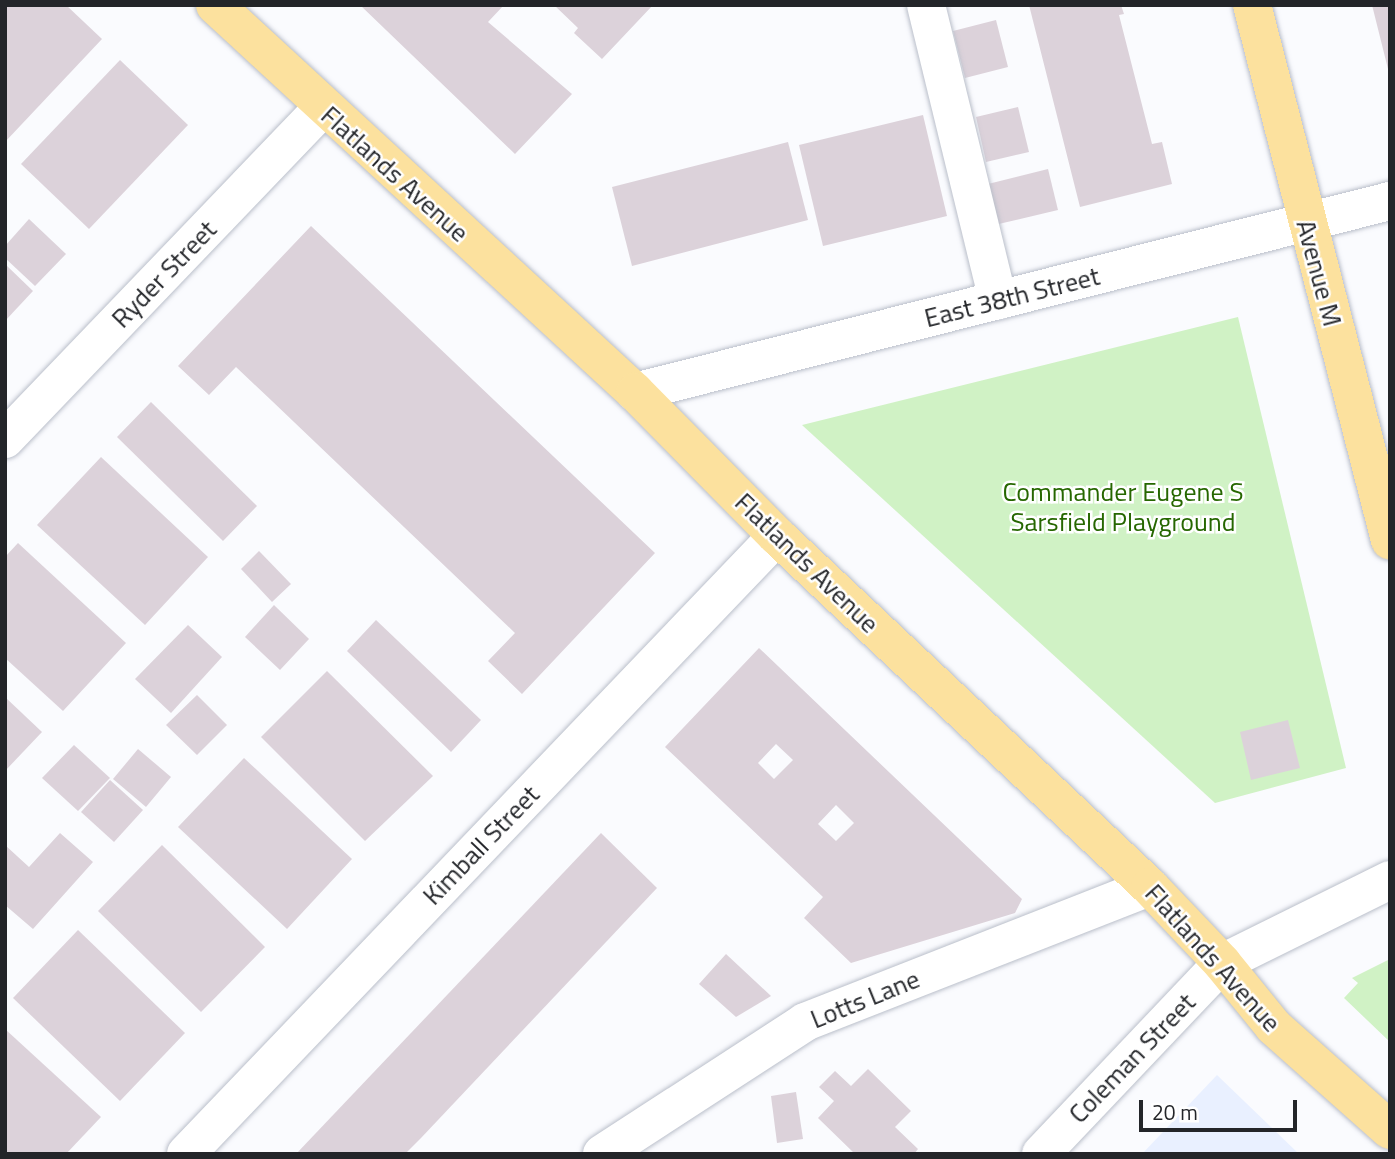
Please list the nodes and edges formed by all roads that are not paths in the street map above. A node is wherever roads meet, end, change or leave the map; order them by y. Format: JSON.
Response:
{"nodes":[{"id":1,"x":215,"y":5,"type":"edge"},
{"id":2,"x":926,"y":5,"type":"edge"},
{"id":3,"x":1252,"y":5,"type":"edge"},
{"id":4,"x":322,"y":108,"type":"junction"},
{"id":5,"x":1390,"y":201,"type":"edge"},
{"id":6,"x":1306,"y":222,"type":"junction"},
{"id":7,"x":998,"y":300,"type":"junction"},
{"id":8,"x":635,"y":392,"type":"junction"},
{"id":9,"x":5,"y":439,"type":"edge"},
{"id":10,"x":777,"y":536,"type":"junction"},
{"id":11,"x":1390,"y":540,"type":"edge"},
{"id":12,"x":1390,"y":880,"type":"edge"},
{"id":13,"x":1150,"y":887,"type":"junction"},
{"id":14,"x":1222,"y":963,"type":"junction"},
{"id":15,"x":1390,"y":1130,"type":"edge"},
{"id":16,"x":186,"y":1154,"type":"edge"},
{"id":17,"x":602,"y":1154,"type":"edge"},
{"id":18,"x":1041,"y":1154,"type":"edge"}],
"edges":[{"from":1,"to":4,"type":"main road","name":"Flatlands Avenue"},
{"from":2,"to":7,"type":"street"},
{"from":3,"to":6,"type":"main road","name":"Avenue M"},
{"from":4,"to":8,"type":"main road","name":"Flatlands Avenue"},
{"from":4,"to":9,"type":"street","name":"Ryder Street"},
{"from":5,"to":6,"type":"street","name":"East 38th Street"},
{"from":6,"to":7,"type":"street","name":"East 38th Street"},
{"from":6,"to":11,"type":"main road","name":"Avenue M"},
{"from":7,"to":8,"type":"street","name":"East 38th Street"},
{"from":8,"to":10,"type":"main road","name":"Flatlands Avenue"},
{"from":10,"to":13,"type":"main road","name":"Flatlands Avenue"},
{"from":10,"to":16,"type":"street","name":"Kimball Street"},
{"from":12,"to":14,"type":"street"},
{"from":13,"to":14,"type":"main road","name":"Flatlands Avenue"},
{"from":13,"to":17,"type":"street","name":"Lotts Lane"},
{"from":14,"to":15,"type":"main road","name":"Flatlands Avenue"},
{"from":14,"to":18,"type":"street","name":"Coleman Street"}]}
